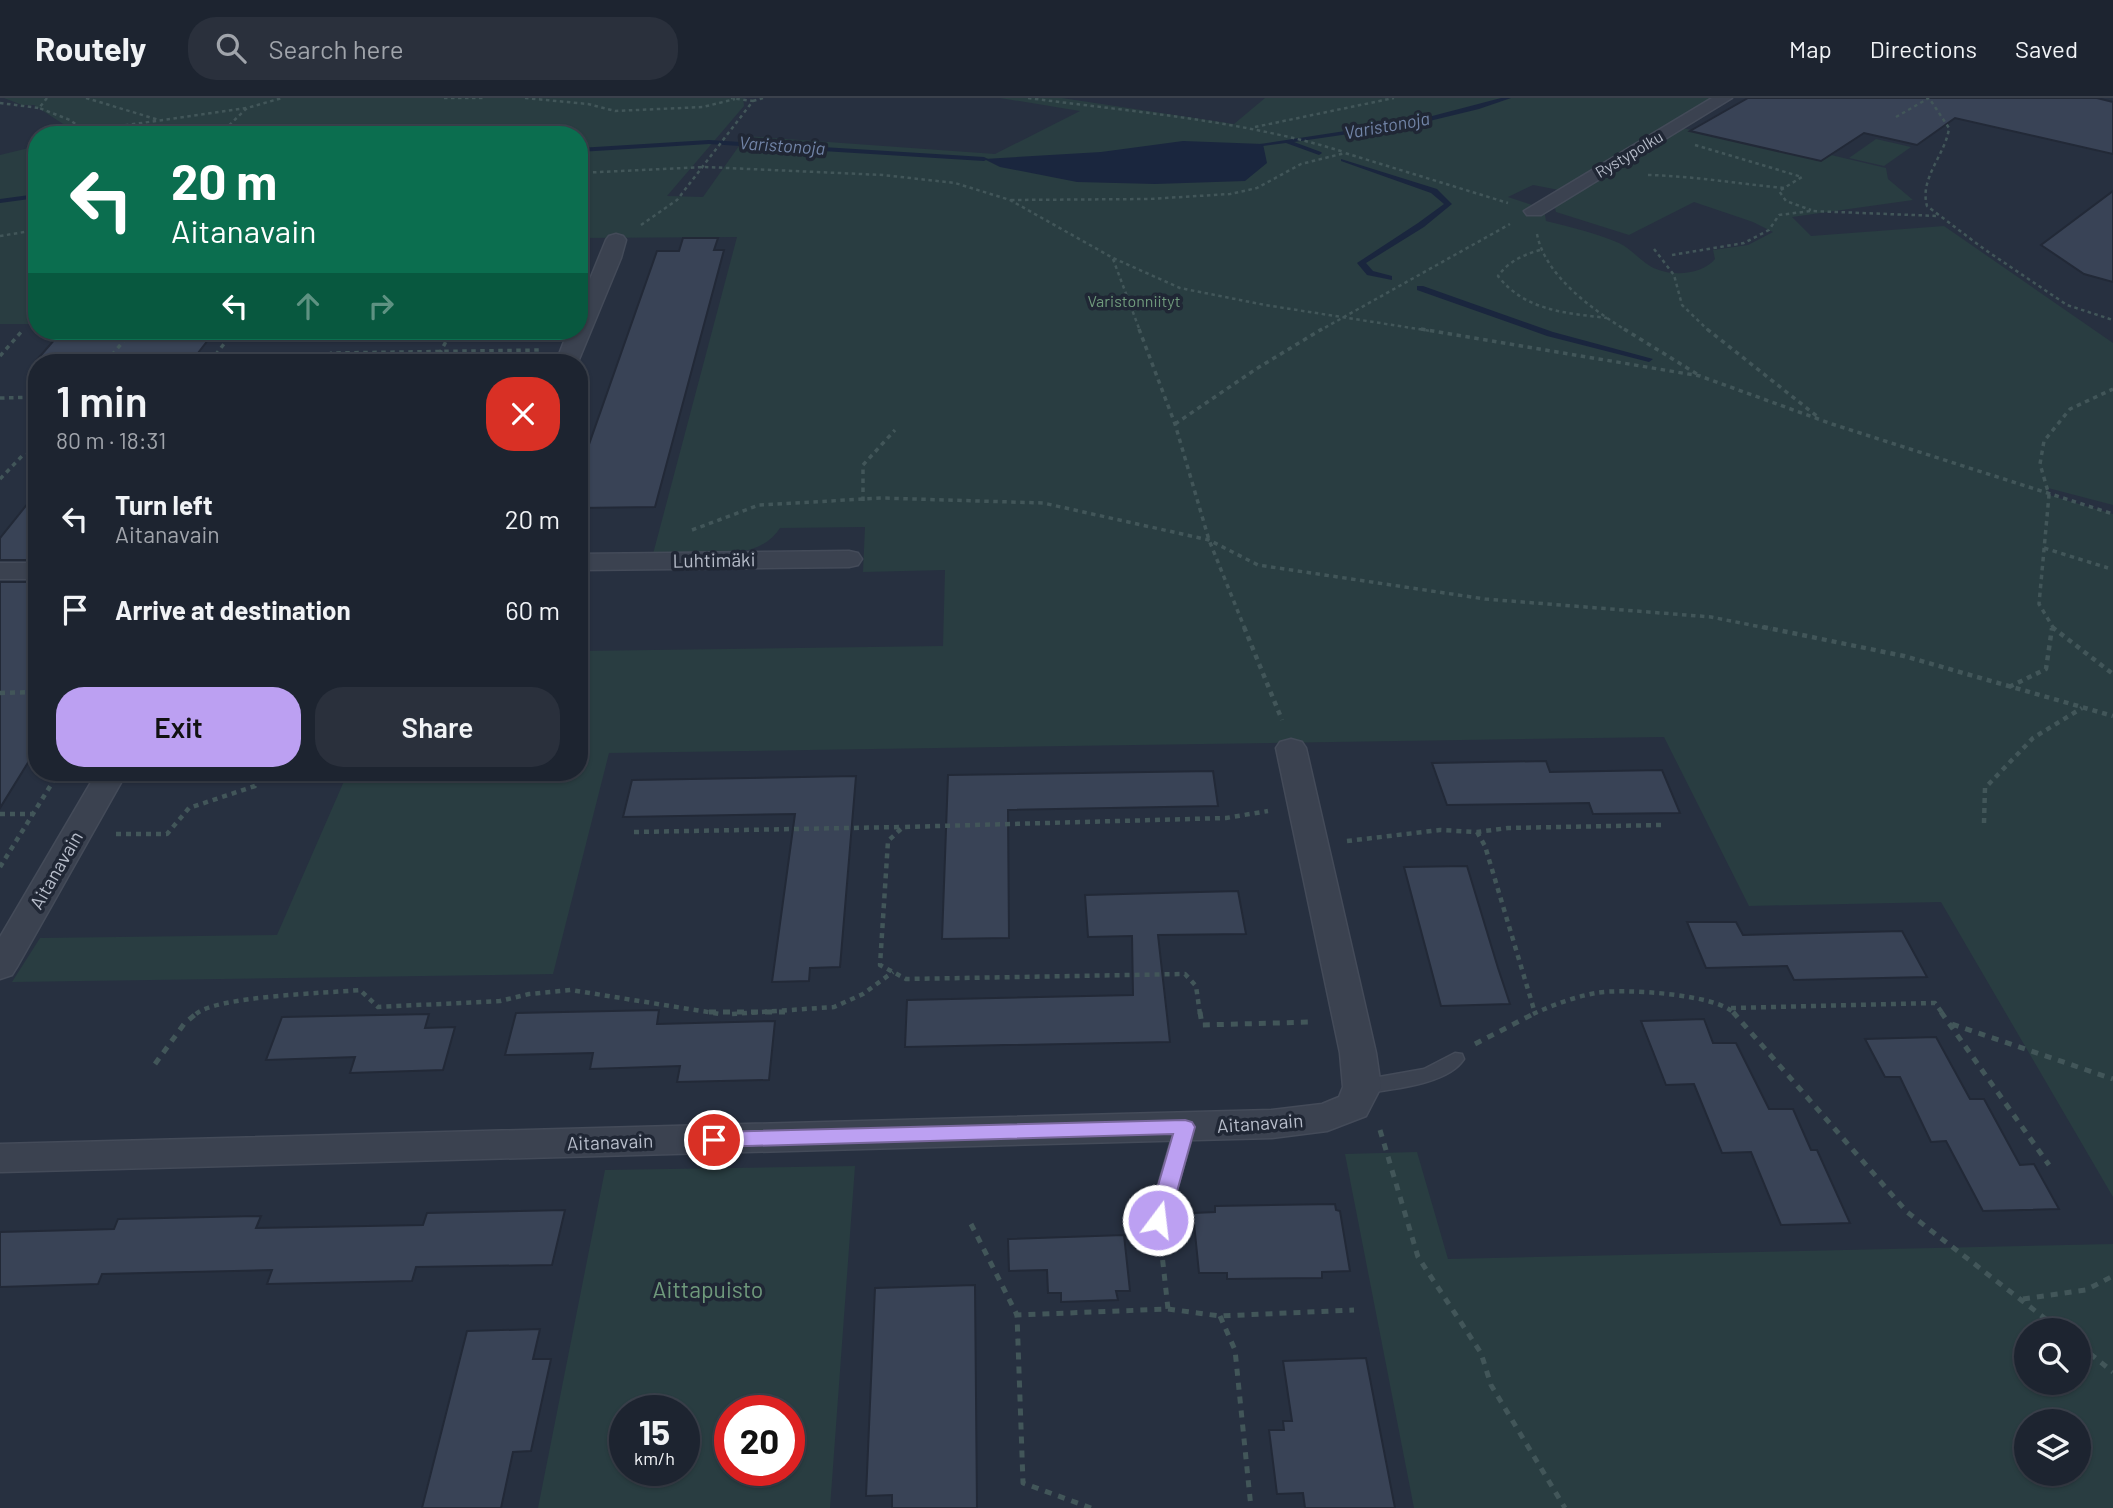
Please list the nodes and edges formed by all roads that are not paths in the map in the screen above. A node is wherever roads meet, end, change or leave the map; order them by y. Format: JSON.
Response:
{"nodes":[{"id":1,"x":1724,"y":98,"type":"edge"},
{"id":2,"x":1534,"y":211,"type":"road end"},
{"id":3,"x":616,"y":240,"type":"road end"},
{"id":4,"x":588,"y":311,"type":"edge"},
{"id":5,"x":849,"y":559,"type":"dead end"},
{"id":6,"x":588,"y":562,"type":"edge"},
{"id":7,"x":28,"y":571,"type":"edge"},
{"id":8,"x":0,"y":572,"type":"edge"},
{"id":9,"x":1291,"y":748,"type":"road end"},
{"id":10,"x":107,"y":781,"type":"edge"},
{"id":11,"x":0,"y":967,"type":"edge"},
{"id":12,"x":1455,"y":1059,"type":"road end"},
{"id":13,"x":1368,"y":1101,"type":"junction"},
{"id":14,"x":1185,"y":1127,"type":"junction"},
{"id":15,"x":0,"y":1158,"type":"edge"},
{"id":16,"x":1158,"y":1220,"type":"road end"}],
"edges":[{"from":1,"to":2,"type":"street","name":"Rystypolku"},
{"from":3,"to":4,"type":"street"},
{"from":5,"to":6,"type":"street","name":"Luhtimäki"},
{"from":7,"to":8,"type":"street"},
{"from":9,"to":13,"type":"street"},
{"from":10,"to":11,"type":"street","name":"Aitanavain"},
{"from":12,"to":13,"type":"lane"},
{"from":13,"to":14,"type":"street","name":"Aitanavain"},
{"from":14,"to":15,"type":"street","name":"Aitanavain"},
{"from":14,"to":16,"type":"lane"}]}
